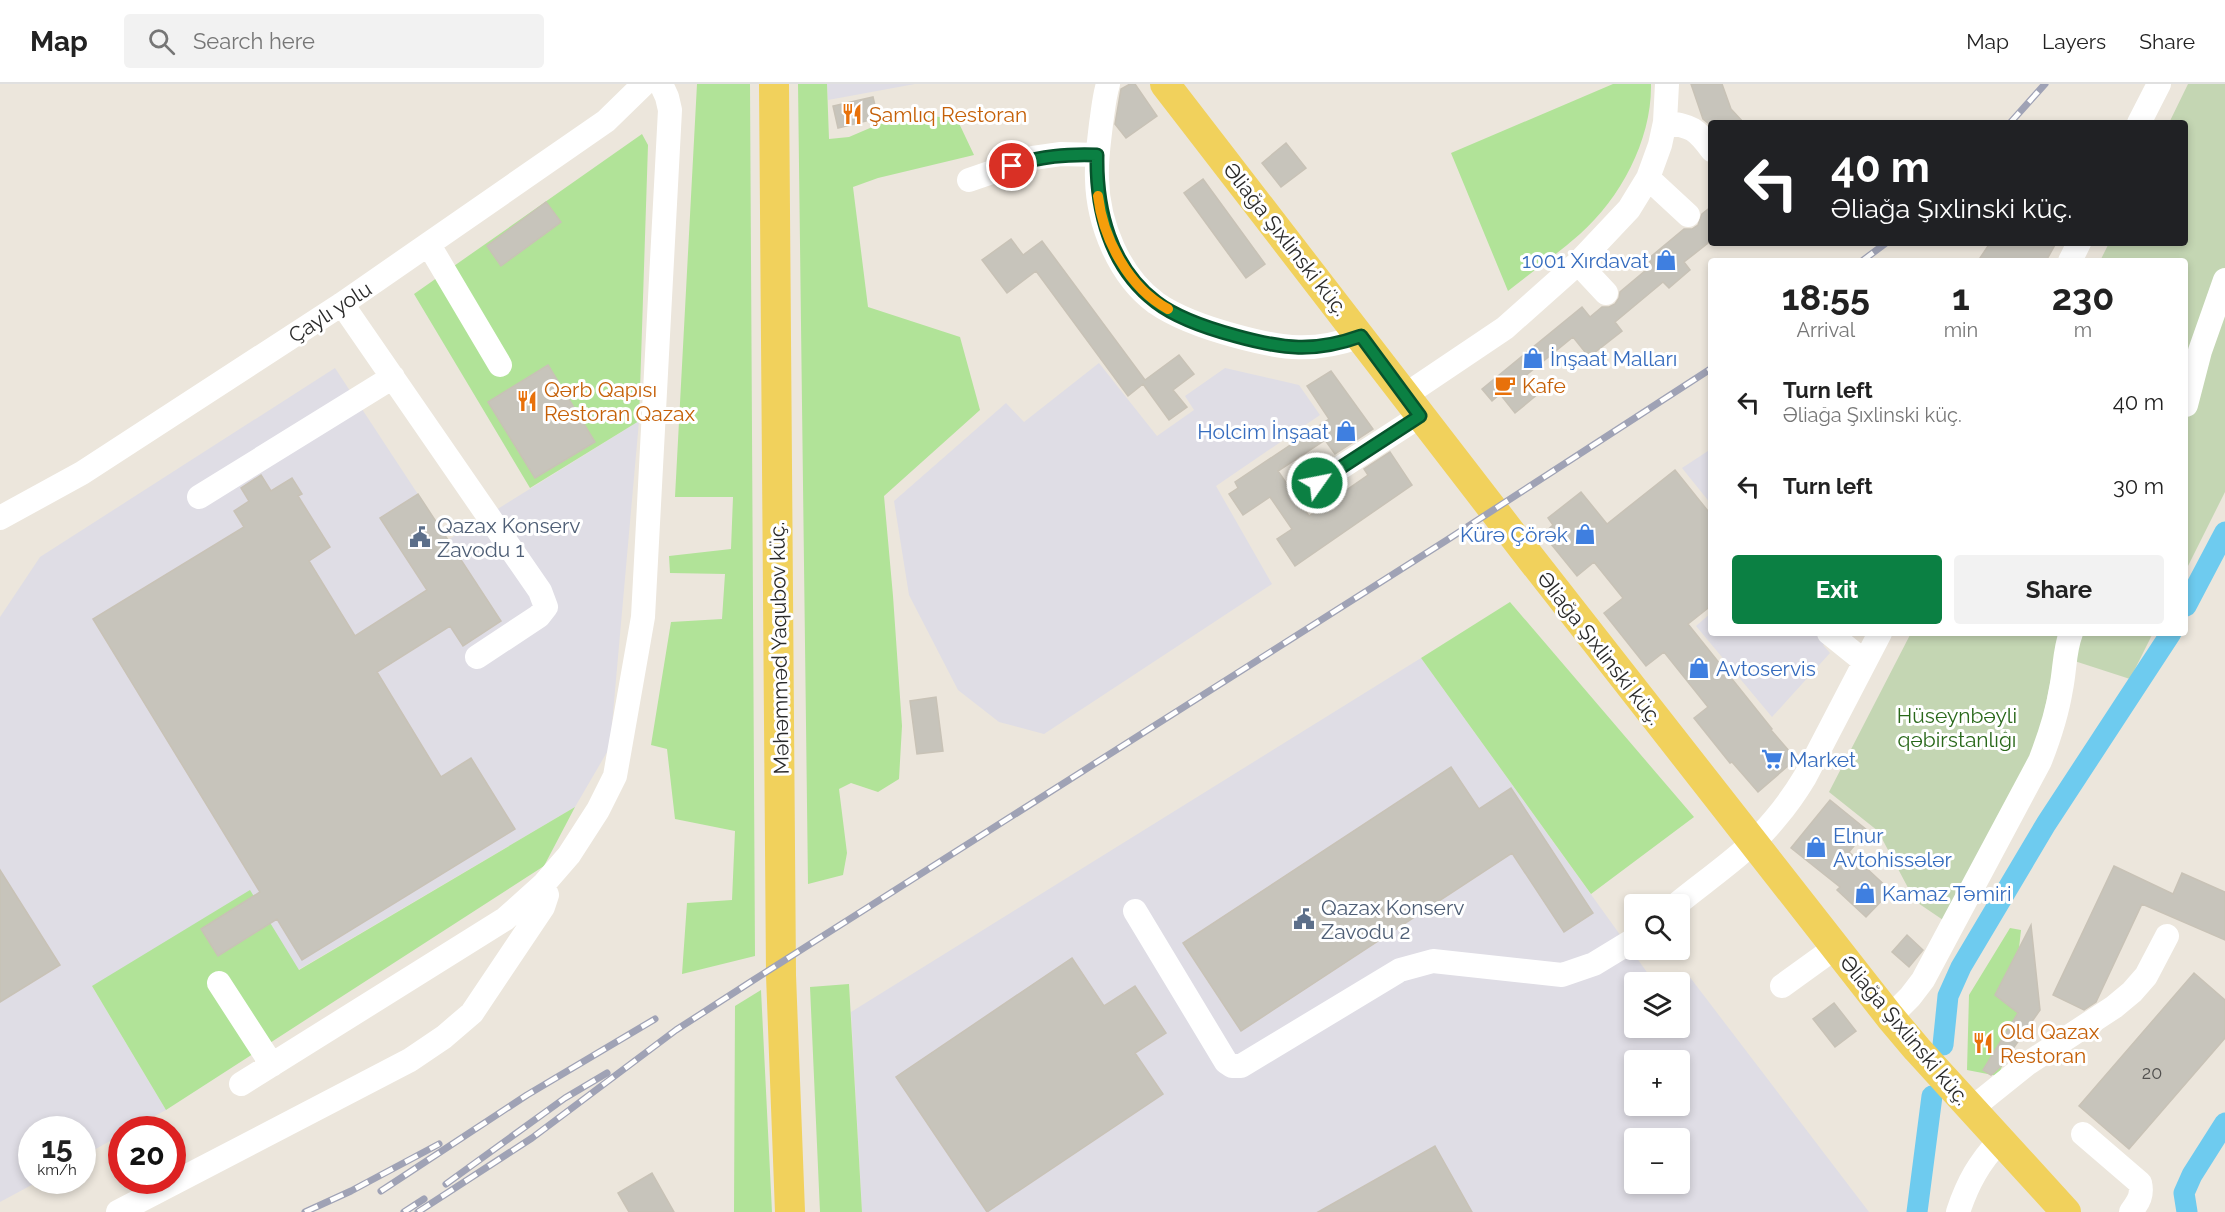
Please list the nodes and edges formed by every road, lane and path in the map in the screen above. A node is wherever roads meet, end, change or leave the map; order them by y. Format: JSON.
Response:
{"nodes":[{"id":1,"x":644,"y":84,"type":"edge"},
{"id":2,"x":662,"y":84,"type":"edge"},
{"id":3,"x":774,"y":84,"type":"edge"},
{"id":4,"x":1108,"y":84,"type":"edge"},
{"id":5,"x":1667,"y":84,"type":"edge"},
{"id":6,"x":2159,"y":84,"type":"edge"},
{"id":7,"x":1168,"y":85,"type":"edge"},
{"id":8,"x":2141,"y":120,"type":"edge"},
{"id":9,"x":1665,"y":122,"type":"junction"},
{"id":10,"x":1708,"y":145,"type":"edge"},
{"id":11,"x":1097,"y":155,"type":"junction"},
{"id":12,"x":1648,"y":178,"type":"junction"},
{"id":13,"x":969,"y":180,"type":"dead end"},
{"id":14,"x":1688,"y":214,"type":"dead end"},
{"id":15,"x":429,"y":245,"type":"junction"},
{"id":16,"x":1578,"y":263,"type":"junction"},
{"id":17,"x":2225,"y":280,"type":"edge"},
{"id":18,"x":1606,"y":293,"type":"dead end"},
{"id":19,"x":342,"y":304,"type":"junction"},
{"id":20,"x":1361,"y":336,"type":"junction"},
{"id":21,"x":500,"y":365,"type":"dead end"},
{"id":22,"x":393,"y":377,"type":"junction"},
{"id":23,"x":2188,"y":397,"type":"edge"},
{"id":24,"x":1412,"y":406,"type":"junction"},
{"id":25,"x":1317,"y":483,"type":"dead end"},
{"id":26,"x":199,"y":497,"type":"dead end"},
{"id":27,"x":0,"y":518,"type":"edge"},
{"id":28,"x":1833,"y":636,"type":"edge"},
{"id":29,"x":1878,"y":636,"type":"edge"},
{"id":30,"x":2070,"y":636,"type":"edge"},
{"id":31,"x":477,"y":657,"type":"dead end"},
{"id":32,"x":1865,"y":662,"type":"junction"},
{"id":33,"x":1753,"y":842,"type":"junction"},
{"id":34,"x":543,"y":885,"type":"junction"},
{"id":35,"x":1689,"y":894,"type":"edge"},
{"id":36,"x":1135,"y":910,"type":"dead end"},
{"id":37,"x":2167,"y":936,"type":"dead end"},
{"id":38,"x":1624,"y":946,"type":"edge"},
{"id":39,"x":1836,"y":947,"type":"junction"},
{"id":40,"x":219,"y":983,"type":"dead end"},
{"id":41,"x":1782,"y":986,"type":"dead end"},
{"id":42,"x":1890,"y":1017,"type":"junction"},
{"id":43,"x":272,"y":1065,"type":"junction"},
{"id":44,"x":241,"y":1084,"type":"dead end"},
{"id":45,"x":1971,"y":1109,"type":"junction"},
{"id":46,"x":2083,"y":1134,"type":"dead end"},
{"id":47,"x":2000,"y":1140,"type":"junction"},
{"id":48,"x":118,"y":1212,"type":"edge"},
{"id":49,"x":790,"y":1212,"type":"edge"},
{"id":50,"x":1958,"y":1212,"type":"edge"},
{"id":51,"x":2066,"y":1212,"type":"edge"},
{"id":52,"x":2131,"y":1212,"type":"edge"}],
"edges":[{"from":1,"to":15,"type":"street","name":"Çaylı yolu"},
{"from":2,"to":34,"type":"street"},
{"from":3,"to":49,"type":"main road","name":"Məhəmməd Yaqubov küç."},
{"from":4,"to":11,"type":"street"},
{"from":5,"to":9,"type":"street"},
{"from":6,"to":8,"type":"street"},
{"from":7,"to":20,"type":"main road","name":"Əliağa Şıxlinski küç."},
{"from":9,"to":10,"type":"street"},
{"from":9,"to":12,"type":"street"},
{"from":11,"to":13,"type":"street"},
{"from":11,"to":20,"type":"street"},
{"from":12,"to":14,"type":"street"},
{"from":12,"to":16,"type":"street"},
{"from":15,"to":19,"type":"street","name":"Çaylı yolu"},
{"from":15,"to":21,"type":"street"},
{"from":16,"to":18,"type":"street"},
{"from":16,"to":24,"type":"street"},
{"from":17,"to":23,"type":"street"},
{"from":19,"to":22,"type":"street"},
{"from":19,"to":27,"type":"street","name":"Çaylı yolu"},
{"from":20,"to":24,"type":"main road","name":"Əliağa Şıxlinski küç."},
{"from":22,"to":26,"type":"street"},
{"from":22,"to":31,"type":"street"},
{"from":24,"to":25,"type":"street"},
{"from":24,"to":33,"type":"main road","name":"Əliağa Şıxlinski küç."},
{"from":28,"to":32,"type":"street"},
{"from":29,"to":32,"type":"street"},
{"from":30,"to":42,"type":"street"},
{"from":32,"to":33,"type":"street"},
{"from":33,"to":35,"type":"street"},
{"from":33,"to":39,"type":"main road","name":"Əliağa Şıxlinski küç."},
{"from":34,"to":43,"type":"street"},
{"from":34,"to":48,"type":"street"},
{"from":36,"to":38,"type":"street"},
{"from":37,"to":45,"type":"street"},
{"from":39,"to":41,"type":"street"},
{"from":39,"to":42,"type":"main road","name":"Əliağa Şıxlinski küç."},
{"from":40,"to":43,"type":"street"},
{"from":42,"to":45,"type":"main road","name":"Əliağa Şıxlinski küç."},
{"from":43,"to":44,"type":"street"},
{"from":45,"to":47,"type":"main road","name":"Əliağa Şıxlinski küç."},
{"from":46,"to":52,"type":"street"},
{"from":47,"to":50,"type":"street"},
{"from":47,"to":51,"type":"main road","name":"Əliağa Şıxlinski küç."}]}
